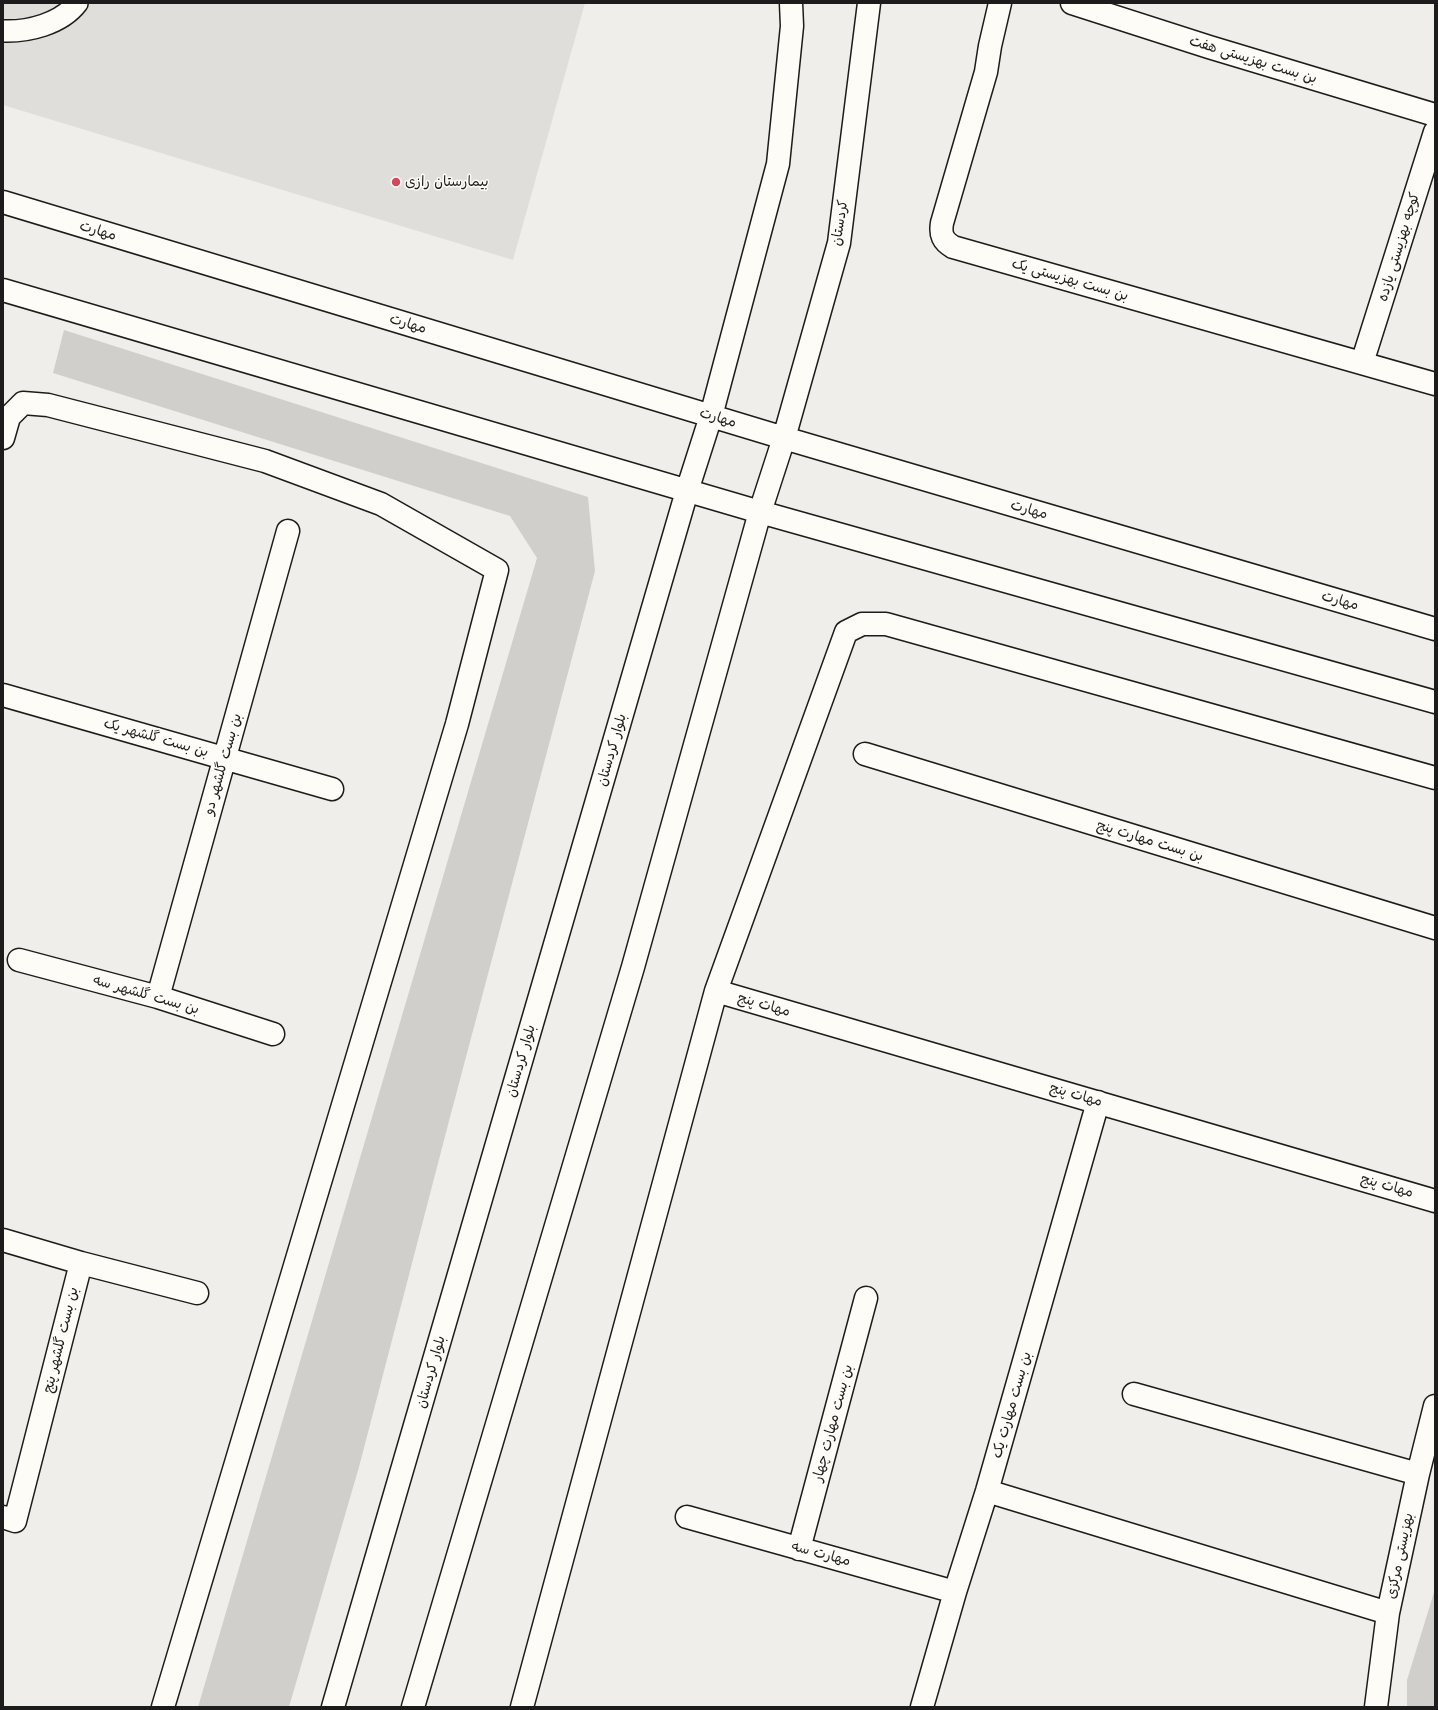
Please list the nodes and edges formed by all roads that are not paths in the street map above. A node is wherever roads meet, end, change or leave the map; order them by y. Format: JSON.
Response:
{"nodes":[{"id":1,"x":77,"y":3,"type":"edge"},
{"id":2,"x":791,"y":3,"type":"edge"},
{"id":3,"x":869,"y":3,"type":"edge"},
{"id":4,"x":1000,"y":3,"type":"edge"},
{"id":5,"x":1072,"y":3,"type":"edge"},
{"id":6,"x":3,"y":31,"type":"edge"},
{"id":7,"x":1435,"y":115,"type":"edge"},
{"id":8,"x":1435,"y":132,"type":"edge"},
{"id":9,"x":3,"y":202,"type":"edge"},
{"id":10,"x":3,"y":290,"type":"edge"},
{"id":11,"x":1362,"y":363,"type":"junction"},
{"id":12,"x":1435,"y":384,"type":"edge"},
{"id":13,"x":711,"y":416,"type":"junction"},
{"id":14,"x":3,"y":438,"type":"edge"},
{"id":15,"x":784,"y":438,"type":"junction"},
{"id":16,"x":687,"y":491,"type":"junction"},
{"id":17,"x":760,"y":512,"type":"junction"},
{"id":18,"x":288,"y":531,"type":"dead end"},
{"id":19,"x":1435,"y":629,"type":"edge"},
{"id":20,"x":3,"y":695,"type":"edge"},
{"id":21,"x":1435,"y":702,"type":"edge"},
{"id":22,"x":865,"y":754,"type":"dead end"},
{"id":23,"x":225,"y":758,"type":"junction"},
{"id":24,"x":1435,"y":778,"type":"edge"},
{"id":25,"x":332,"y":789,"type":"dead end"},
{"id":26,"x":1435,"y":928,"type":"edge"},
{"id":27,"x":18,"y":960,"type":"dead end"},
{"id":28,"x":716,"y":991,"type":"junction"},
{"id":29,"x":158,"y":997,"type":"junction"},
{"id":30,"x":273,"y":1034,"type":"dead end"},
{"id":31,"x":1098,"y":1102,"type":"junction"},
{"id":32,"x":1435,"y":1201,"type":"edge"},
{"id":33,"x":3,"y":1240,"type":"edge"},
{"id":34,"x":81,"y":1263,"type":"junction"},
{"id":35,"x":197,"y":1293,"type":"dead end"},
{"id":36,"x":866,"y":1298,"type":"dead end"},
{"id":37,"x":1134,"y":1394,"type":"dead end"},
{"id":38,"x":1435,"y":1406,"type":"edge"},
{"id":39,"x":1429,"y":1454,"type":"edge"},
{"id":40,"x":1418,"y":1474,"type":"junction"},
{"id":41,"x":988,"y":1491,"type":"junction"},
{"id":42,"x":3,"y":1517,"type":"edge"},
{"id":43,"x":687,"y":1517,"type":"dead end"},
{"id":44,"x":799,"y":1548,"type":"junction"},
{"id":45,"x":955,"y":1592,"type":"junction"},
{"id":46,"x":1388,"y":1613,"type":"junction"},
{"id":47,"x":163,"y":1707,"type":"edge"},
{"id":48,"x":333,"y":1707,"type":"edge"},
{"id":49,"x":413,"y":1707,"type":"edge"},
{"id":50,"x":522,"y":1707,"type":"edge"},
{"id":51,"x":922,"y":1707,"type":"edge"},
{"id":52,"x":1376,"y":1707,"type":"edge"}],
"edges":[{"from":1,"to":6,"type":"lane"},
{"from":2,"to":13,"type":"street"},
{"from":3,"to":15,"type":"street","name":"کردستان"},
{"from":4,"to":11,"type":"street","name":"بن بست بهزیستی یک"},
{"from":5,"to":7,"type":"street","name":"بن بست بهزیستی هفت"},
{"from":8,"to":11,"type":"street","name":"کوچه بهزیستی یازده"},
{"from":9,"to":13,"type":"street","name":"مهارت"},
{"from":10,"to":16,"type":"street"},
{"from":11,"to":12,"type":"street","name":"بن بست بهزیستی یک"},
{"from":13,"to":15,"type":"street","name":"مهارت"},
{"from":13,"to":16,"type":"street","name":"بلوار کردستان"},
{"from":14,"to":47,"type":"street"},
{"from":15,"to":17,"type":"street"},
{"from":15,"to":19,"type":"street","name":"مهارت"},
{"from":16,"to":17,"type":"street"},
{"from":16,"to":48,"type":"street","name":"بلوار کردستان"},
{"from":17,"to":21,"type":"street"},
{"from":17,"to":49,"type":"street"},
{"from":18,"to":23,"type":"street","name":"بن بست گلشهر دو"},
{"from":20,"to":23,"type":"street","name":"بن بست گلشهر یک"},
{"from":22,"to":26,"type":"street","name":"بن بست مهارت پنج"},
{"from":23,"to":25,"type":"street","name":"بن بست گلشهر یک"},
{"from":23,"to":29,"type":"street","name":"بن بست گلشهر دو"},
{"from":24,"to":28,"type":"street"},
{"from":27,"to":29,"type":"street","name":"بن بست گلشهر سه"},
{"from":28,"to":31,"type":"street","name":"مهات پنج"},
{"from":28,"to":50,"type":"street"},
{"from":29,"to":30,"type":"street","name":"بن بست گلشهر سه"},
{"from":31,"to":32,"type":"street","name":"مهات پنج"},
{"from":31,"to":41,"type":"street","name":"بن بست مهارت یک"},
{"from":33,"to":34,"type":"street"},
{"from":34,"to":35,"type":"street"},
{"from":34,"to":42,"type":"street","name":"بن بست گلشهر پنج"},
{"from":36,"to":44,"type":"street","name":"بن بست مهارت چهار"},
{"from":37,"to":40,"type":"street"},
{"from":38,"to":39,"type":"street","name":"بهزیستی مرکزی"},
{"from":39,"to":40,"type":"street","name":"بهزیستی مرکزی"},
{"from":40,"to":46,"type":"street","name":"بهزیستی مرکزی"},
{"from":41,"to":45,"type":"street","name":"بن بست مهارت یک"},
{"from":41,"to":46,"type":"street"},
{"from":43,"to":44,"type":"street","name":"مهارت سه"},
{"from":44,"to":45,"type":"street","name":"مهارت سه"},
{"from":45,"to":51,"type":"street","name":"بن بست مهارت یک"},
{"from":46,"to":52,"type":"street","name":"بهزیستی مرکزی"}]}
